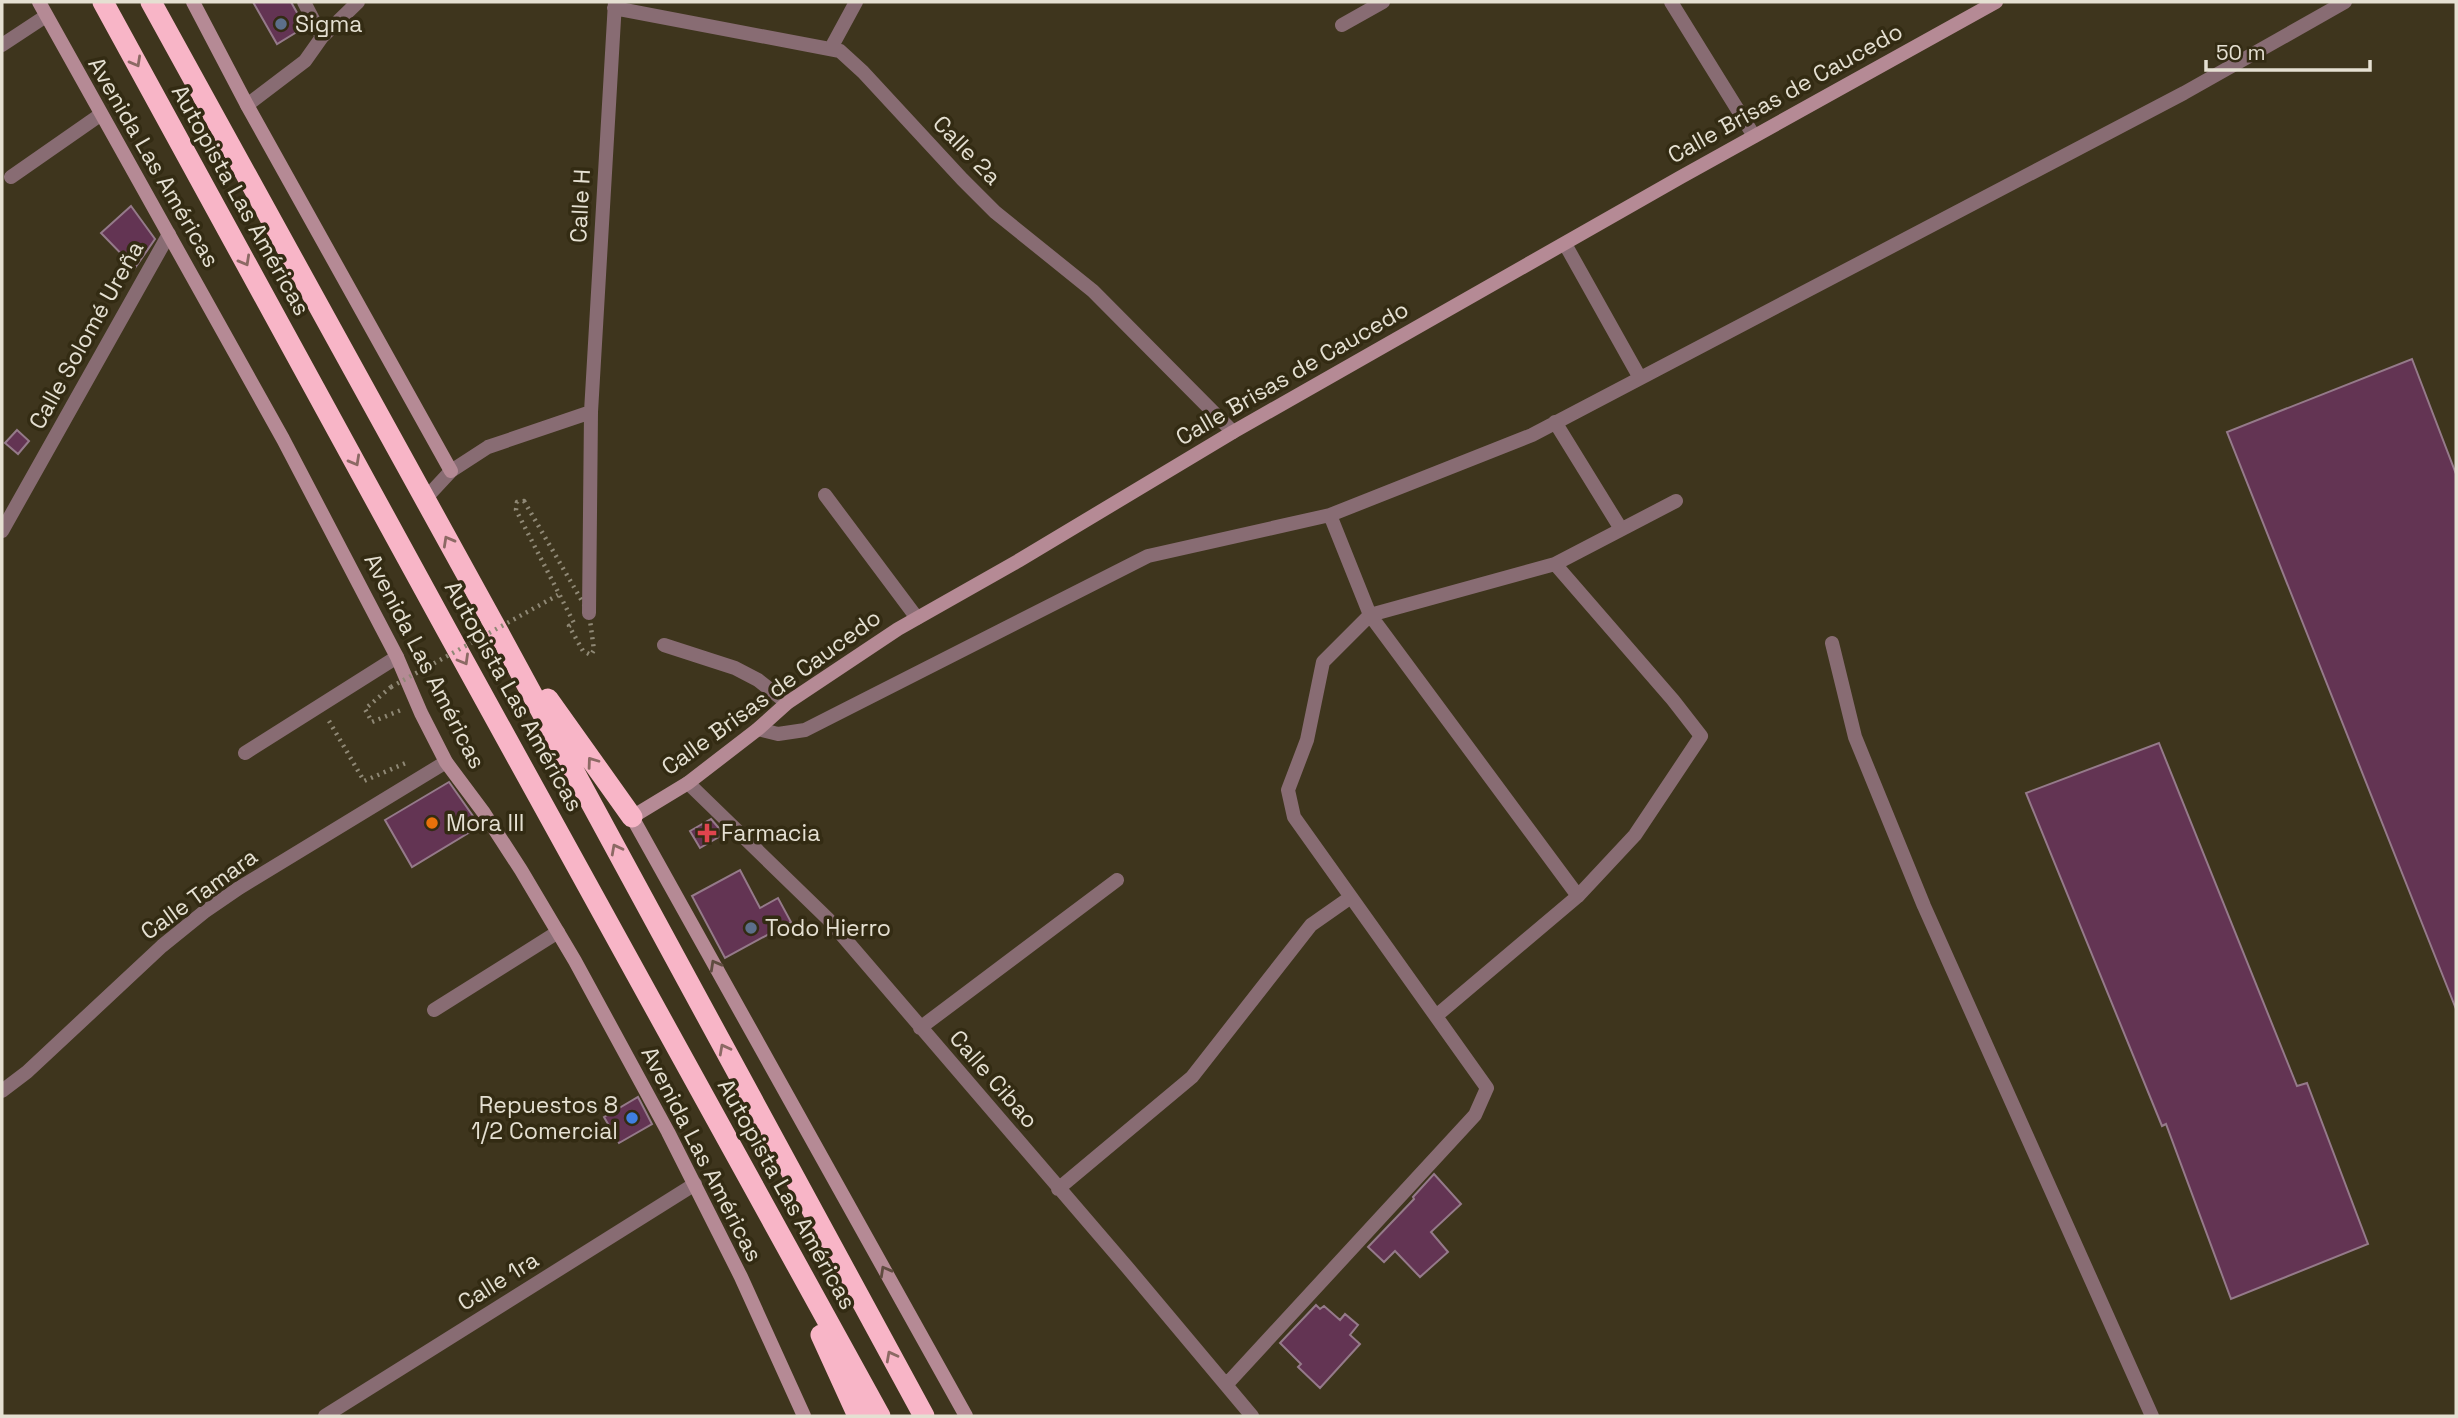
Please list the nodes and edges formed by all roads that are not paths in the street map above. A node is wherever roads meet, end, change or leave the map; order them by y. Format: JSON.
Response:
{"nodes":[{"id":1,"x":39,"y":2,"type":"edge"},
{"id":2,"x":103,"y":2,"type":"edge"},
{"id":3,"x":151,"y":2,"type":"edge"},
{"id":4,"x":193,"y":2,"type":"edge"},
{"id":5,"x":304,"y":2,"type":"edge"},
{"id":6,"x":358,"y":2,"type":"edge"},
{"id":7,"x":856,"y":2,"type":"edge"},
{"id":8,"x":1383,"y":2,"type":"edge"},
{"id":9,"x":1671,"y":2,"type":"edge"},
{"id":10,"x":1996,"y":2,"type":"edge"},
{"id":11,"x":2345,"y":2,"type":"edge"},
{"id":12,"x":614,"y":5,"type":"edge"},
{"id":13,"x":46,"y":16,"type":"junction"},
{"id":14,"x":1342,"y":26,"type":"dead end"},
{"id":15,"x":322,"y":37,"type":"junction"},
{"id":16,"x":2,"y":45,"type":"edge"},
{"id":17,"x":831,"y":48,"type":"junction"},
{"id":18,"x":247,"y":105,"type":"junction"},
{"id":19,"x":100,"y":114,"type":"junction"},
{"id":20,"x":1754,"y":136,"type":"junction"},
{"id":21,"x":11,"y":177,"type":"dead end"},
{"id":22,"x":169,"y":234,"type":"junction"},
{"id":23,"x":1565,"y":244,"type":"junction"},
{"id":24,"x":1640,"y":378,"type":"junction"},
{"id":25,"x":591,"y":412,"type":"junction"},
{"id":26,"x":1555,"y":422,"type":"junction"},
{"id":27,"x":1233,"y":432,"type":"junction"},
{"id":28,"x":451,"y":471,"type":"junction"},
{"id":29,"x":825,"y":495,"type":"dead end"},
{"id":30,"x":425,"y":499,"type":"junction"},
{"id":31,"x":1676,"y":501,"type":"dead end"},
{"id":32,"x":1330,"y":515,"type":"junction"},
{"id":33,"x":1621,"y":529,"type":"junction"},
{"id":34,"x":2,"y":531,"type":"edge"},
{"id":35,"x":1555,"y":564,"type":"junction"},
{"id":36,"x":589,"y":613,"type":"road end"},
{"id":37,"x":1370,"y":615,"type":"junction"},
{"id":38,"x":917,"y":618,"type":"junction"},
{"id":39,"x":495,"y":626,"type":"junction"},
{"id":40,"x":1832,"y":642,"type":"dead end"},
{"id":41,"x":664,"y":645,"type":"dead end"},
{"id":42,"x":397,"y":657,"type":"junction"},
{"id":43,"x":787,"y":703,"type":"junction"},
{"id":44,"x":758,"y":729,"type":"junction"},
{"id":45,"x":245,"y":752,"type":"dead end"},
{"id":46,"x":446,"y":762,"type":"junction"},
{"id":47,"x":688,"y":783,"type":"junction"},
{"id":48,"x":632,"y":817,"type":"junction"},
{"id":49,"x":1117,"y":880,"type":"dead end"},
{"id":50,"x":1578,"y":896,"type":"junction"},
{"id":51,"x":1351,"y":897,"type":"junction"},
{"id":52,"x":558,"y":932,"type":"junction"},
{"id":53,"x":434,"y":1010,"type":"dead end"},
{"id":54,"x":1436,"y":1016,"type":"junction"},
{"id":55,"x":920,"y":1028,"type":"junction"},
{"id":56,"x":2,"y":1091,"type":"edge"},
{"id":57,"x":695,"y":1184,"type":"junction"},
{"id":58,"x":1058,"y":1189,"type":"junction"},
{"id":59,"x":755,"y":1190,"type":"junction"},
{"id":60,"x":1226,"y":1385,"type":"junction"},
{"id":61,"x":326,"y":1416,"type":"edge"},
{"id":62,"x":804,"y":1416,"type":"edge"},
{"id":63,"x":858,"y":1416,"type":"edge"},
{"id":64,"x":880,"y":1416,"type":"edge"},
{"id":65,"x":924,"y":1416,"type":"edge"},
{"id":66,"x":966,"y":1416,"type":"edge"},
{"id":67,"x":1252,"y":1416,"type":"edge"},
{"id":68,"x":2152,"y":1416,"type":"edge"}],
"edges":[{"from":1,"to":13,"type":"street","name":"Avenida Las Américas"},
{"from":2,"to":59,"type":"highway","name":"Autopista Las Américas","one_way":true},
{"from":3,"to":30,"type":"highway","name":"Autopista Las Américas"},
{"from":4,"to":18,"type":"street"},
{"from":5,"to":15,"type":"street"},
{"from":6,"to":15,"type":"street"},
{"from":7,"to":17,"type":"street"},
{"from":8,"to":14,"type":"street"},
{"from":9,"to":20,"type":"street"},
{"from":10,"to":20,"type":"street","name":"Calle Brisas de Caucedo"},
{"from":11,"to":24,"type":"street"},
{"from":12,"to":17,"type":"street","name":"Calle 2a"},
{"from":12,"to":25,"type":"street","name":"Calle H"},
{"from":13,"to":16,"type":"street"},
{"from":13,"to":19,"type":"street","name":"Avenida Las Américas"},
{"from":15,"to":18,"type":"street"},
{"from":17,"to":27,"type":"street","name":"Calle 2a"},
{"from":18,"to":28,"type":"street"},
{"from":19,"to":21,"type":"street"},
{"from":19,"to":22,"type":"street","name":"Avenida Las Américas"},
{"from":20,"to":23,"type":"street","name":"Calle Brisas de Caucedo"},
{"from":22,"to":34,"type":"street","name":"Calle Solomé Ureña"},
{"from":22,"to":42,"type":"street","name":"Avenida Las Américas"},
{"from":23,"to":24,"type":"street"},
{"from":23,"to":27,"type":"street","name":"Calle Brisas de Caucedo"},
{"from":24,"to":26,"type":"street"},
{"from":25,"to":28,"type":"street"},
{"from":25,"to":36,"type":"street","name":"Calle H"},
{"from":26,"to":32,"type":"street"},
{"from":26,"to":33,"type":"street"},
{"from":27,"to":38,"type":"street","name":"Calle Brisas de Caucedo"},
{"from":28,"to":30,"type":"street"},
{"from":29,"to":38,"type":"street"},
{"from":39,"to":30,"type":"highway","name":"Autopista Las Américas","one_way":true},
{"from":31,"to":33,"type":"street"},
{"from":32,"to":37,"type":"street"},
{"from":32,"to":44,"type":"street"},
{"from":33,"to":35,"type":"street"},
{"from":35,"to":37,"type":"street"},
{"from":35,"to":50,"type":"street"},
{"from":37,"to":50,"type":"street"},
{"from":37,"to":51,"type":"street"},
{"from":38,"to":43,"type":"street","name":"Calle Brisas de Caucedo"},
{"from":48,"to":39,"type":"highway","one_way":true},
{"from":65,"to":39,"type":"highway","name":"Autopista Las Américas","one_way":true},
{"from":40,"to":68,"type":"street"},
{"from":41,"to":43,"type":"street"},
{"from":42,"to":45,"type":"street"},
{"from":42,"to":46,"type":"street","name":"Avenida Las Américas"},
{"from":43,"to":44,"type":"street","name":"Calle Brisas de Caucedo"},
{"from":44,"to":47,"type":"street","name":"Calle Brisas de Caucedo"},
{"from":46,"to":52,"type":"street","name":"Avenida Las Américas"},
{"from":46,"to":56,"type":"street","name":"Calle Tamara"},
{"from":47,"to":48,"type":"street","name":"Calle Brisas de Caucedo"},
{"from":47,"to":55,"type":"street","name":"Calle Cibao"},
{"from":66,"to":48,"type":"street","one_way":true},
{"from":49,"to":55,"type":"street"},
{"from":50,"to":54,"type":"street"},
{"from":51,"to":54,"type":"street"},
{"from":51,"to":58,"type":"street"},
{"from":52,"to":53,"type":"street"},
{"from":52,"to":57,"type":"street","name":"Avenida Las Américas"},
{"from":54,"to":60,"type":"street"},
{"from":55,"to":58,"type":"street","name":"Calle Cibao"},
{"from":57,"to":61,"type":"street","name":"Calle 1ra"},
{"from":57,"to":62,"type":"street","name":"Avenida Las Américas"},
{"from":58,"to":60,"type":"street","name":"Calle Cibao"},
{"from":59,"to":63,"type":"highway"},
{"from":59,"to":64,"type":"highway","name":"Autopista Las Américas"},
{"from":60,"to":67,"type":"street","name":"Calle Cibao"}]}
